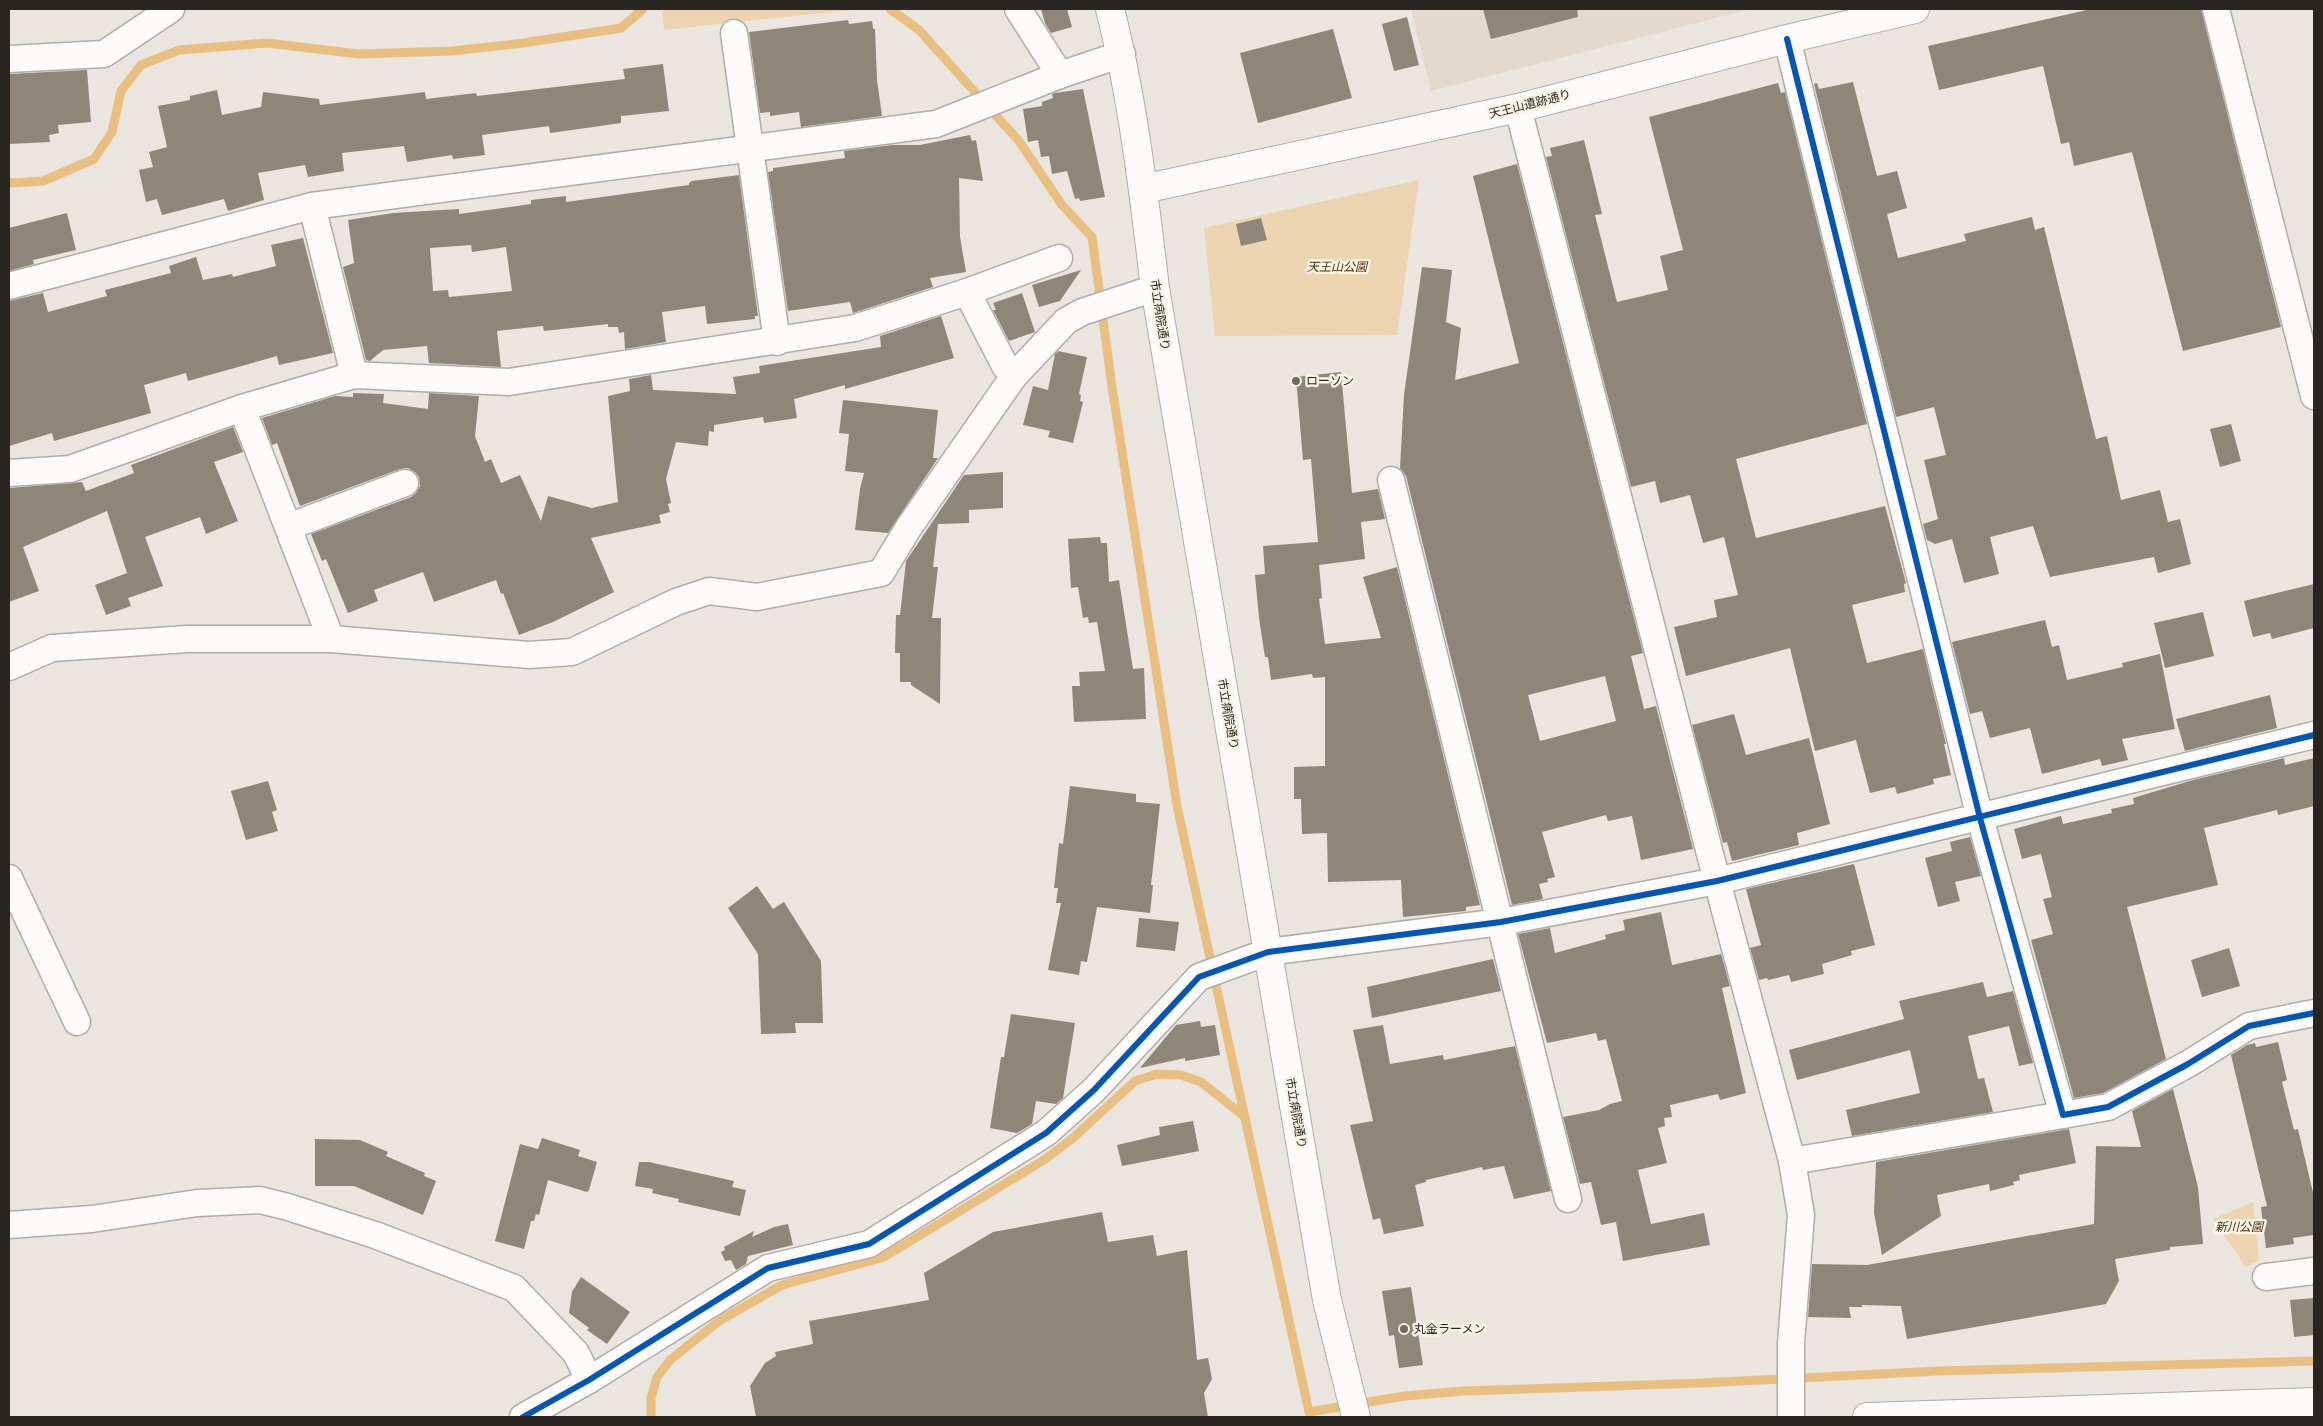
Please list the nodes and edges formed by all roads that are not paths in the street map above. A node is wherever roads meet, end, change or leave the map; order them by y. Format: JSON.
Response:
{"nodes":[{"id":1,"x":171,"y":9,"type":"edge"},
{"id":2,"x":1018,"y":9,"type":"edge"},
{"id":3,"x":1110,"y":9,"type":"edge"},
{"id":4,"x":1915,"y":9,"type":"edge"},
{"id":5,"x":2216,"y":9,"type":"edge"},
{"id":6,"x":734,"y":33,"type":"dead end"},
{"id":7,"x":1787,"y":39,"type":"junction"},
{"id":8,"x":1122,"y":54,"type":"junction"},
{"id":9,"x":9,"y":59,"type":"edge"},
{"id":10,"x":1060,"y":75,"type":"junction"},
{"id":11,"x":1518,"y":108,"type":"junction"},
{"id":12,"x":750,"y":148,"type":"junction"},
{"id":13,"x":1143,"y":189,"type":"junction"},
{"id":14,"x":312,"y":206,"type":"junction"},
{"id":15,"x":1059,"y":258,"type":"dead end"},
{"id":16,"x":9,"y":286,"type":"edge"},
{"id":17,"x":1155,"y":288,"type":"junction"},
{"id":18,"x":967,"y":292,"type":"junction"},
{"id":19,"x":777,"y":342,"type":"junction"},
{"id":20,"x":354,"y":375,"type":"junction"},
{"id":21,"x":1014,"y":376,"type":"junction"},
{"id":22,"x":2314,"y":396,"type":"edge"},
{"id":23,"x":242,"y":408,"type":"junction"},
{"id":24,"x":9,"y":474,"type":"edge"},
{"id":25,"x":1391,"y":480,"type":"dead end"},
{"id":26,"x":405,"y":483,"type":"dead end"},
{"id":27,"x":288,"y":527,"type":"junction"},
{"id":28,"x":331,"y":639,"type":"junction"},
{"id":29,"x":9,"y":667,"type":"edge"},
{"id":30,"x":2314,"y":734,"type":"edge"},
{"id":31,"x":1980,"y":818,"type":"junction"},
{"id":32,"x":9,"y":878,"type":"edge"},
{"id":33,"x":1717,"y":881,"type":"junction"},
{"id":34,"x":1501,"y":922,"type":"junction"},
{"id":35,"x":1268,"y":952,"type":"junction"},
{"id":36,"x":2314,"y":1013,"type":"edge"},
{"id":37,"x":77,"y":1022,"type":"dead end"},
{"id":38,"x":2063,"y":1115,"type":"junction"},
{"id":39,"x":1792,"y":1161,"type":"junction"},
{"id":40,"x":1568,"y":1199,"type":"dead end"},
{"id":41,"x":9,"y":1226,"type":"edge"},
{"id":42,"x":2314,"y":1271,"type":"edge"},
{"id":43,"x":2266,"y":1277,"type":"dead end"},
{"id":44,"x":588,"y":1380,"type":"junction"},
{"id":45,"x":2314,"y":1402,"type":"edge"},
{"id":46,"x":523,"y":1417,"type":"edge"},
{"id":47,"x":1356,"y":1417,"type":"edge"},
{"id":48,"x":1791,"y":1417,"type":"edge"},
{"id":49,"x":1867,"y":1417,"type":"edge"}],
"edges":[{"from":1,"to":9,"type":"street"},
{"from":2,"to":10,"type":"street"},
{"from":3,"to":8,"type":"main road","name":"市立病院通り"},
{"from":4,"to":7,"type":"main road","name":"天王山遺跡通り"},
{"from":5,"to":22,"type":"street"},
{"from":6,"to":12,"type":"street"},
{"from":7,"to":11,"type":"main road","name":"天王山遺跡通り"},
{"from":7,"to":31,"type":"street"},
{"from":8,"to":10,"type":"street"},
{"from":8,"to":13,"type":"main road","name":"市立病院通り"},
{"from":10,"to":12,"type":"street"},
{"from":11,"to":13,"type":"main road","name":"天王山遺跡通り"},
{"from":11,"to":33,"type":"street"},
{"from":12,"to":14,"type":"street"},
{"from":12,"to":19,"type":"street"},
{"from":13,"to":17,"type":"main road","name":"市立病院通り"},
{"from":14,"to":16,"type":"street"},
{"from":14,"to":20,"type":"street"},
{"from":15,"to":18,"type":"street"},
{"from":17,"to":21,"type":"street"},
{"from":17,"to":35,"type":"main road","name":"市立病院通り"},
{"from":18,"to":19,"type":"street"},
{"from":18,"to":21,"type":"street"},
{"from":19,"to":20,"type":"street"},
{"from":20,"to":23,"type":"street"},
{"from":21,"to":28,"type":"street"},
{"from":23,"to":24,"type":"street"},
{"from":23,"to":27,"type":"street"},
{"from":25,"to":34,"type":"street"},
{"from":26,"to":27,"type":"street"},
{"from":27,"to":28,"type":"street"},
{"from":28,"to":29,"type":"street"},
{"from":30,"to":31,"type":"street"},
{"from":31,"to":33,"type":"street"},
{"from":31,"to":38,"type":"street"},
{"from":32,"to":37,"type":"street"},
{"from":33,"to":34,"type":"street"},
{"from":33,"to":39,"type":"street"},
{"from":34,"to":35,"type":"street"},
{"from":34,"to":40,"type":"street"},
{"from":35,"to":44,"type":"street"},
{"from":35,"to":47,"type":"main road","name":"市立病院通り"},
{"from":36,"to":38,"type":"street"},
{"from":38,"to":39,"type":"street"},
{"from":39,"to":48,"type":"street"},
{"from":41,"to":44,"type":"street"},
{"from":42,"to":43,"type":"street"},
{"from":44,"to":46,"type":"street"},
{"from":45,"to":49,"type":"main road"}]}
